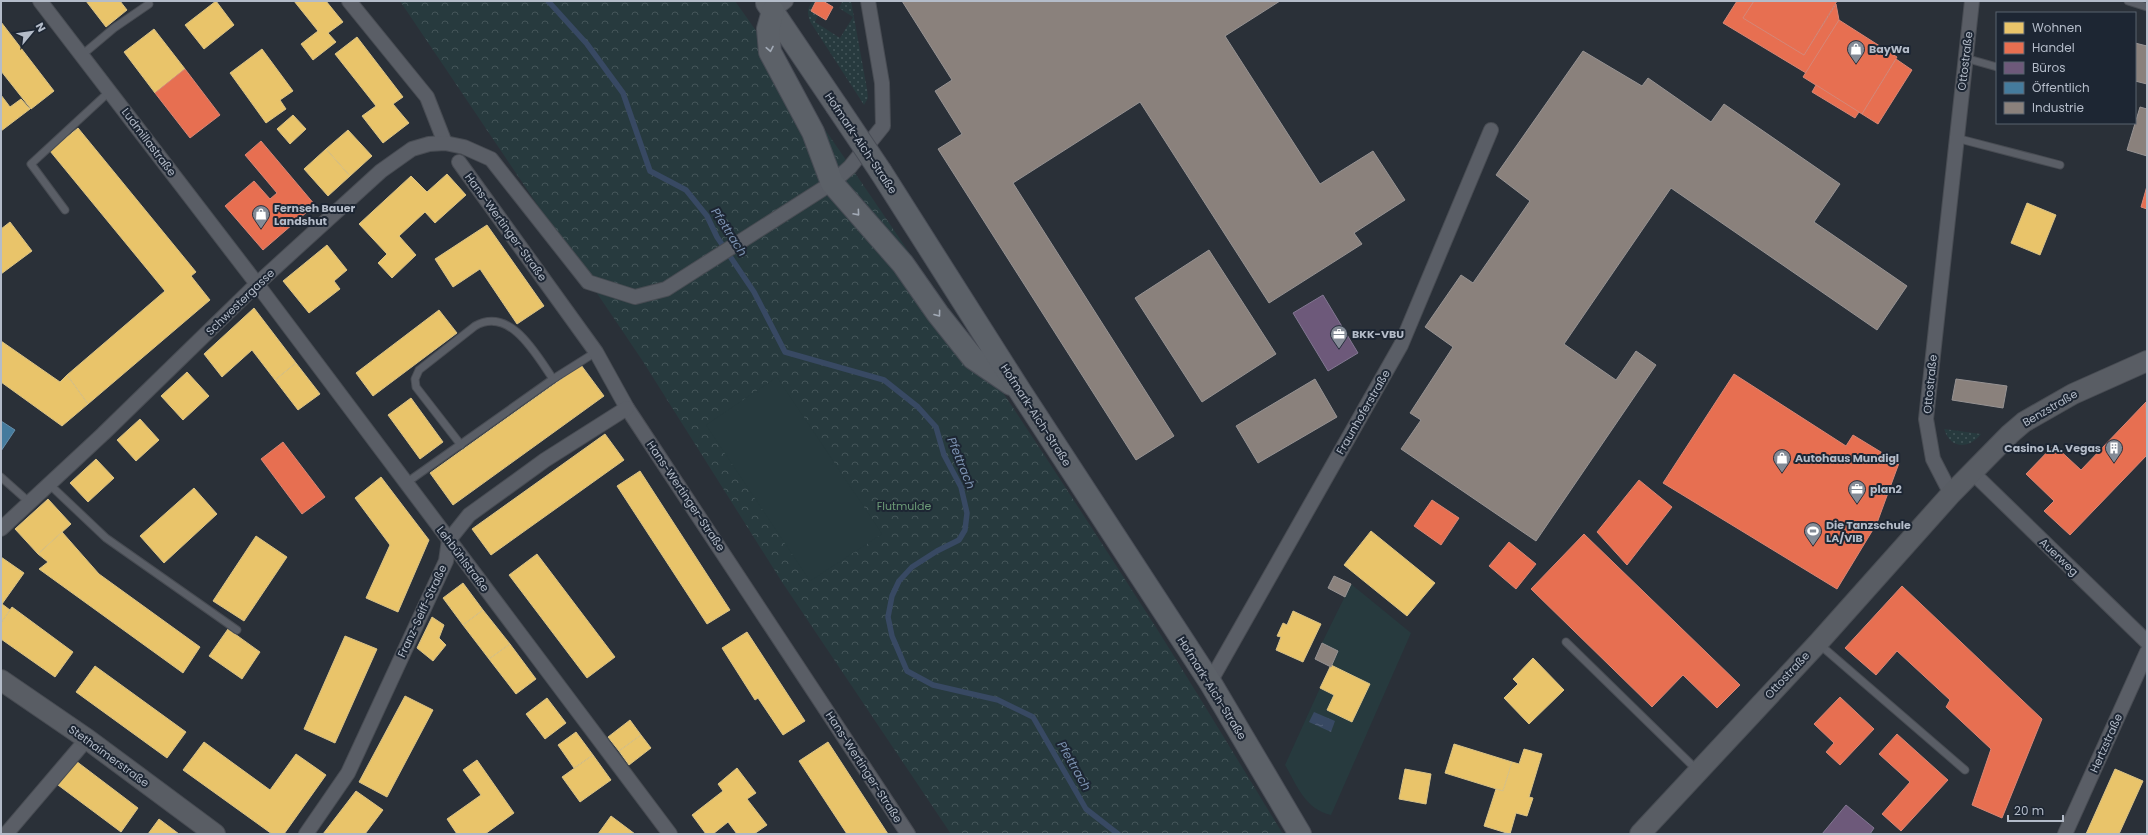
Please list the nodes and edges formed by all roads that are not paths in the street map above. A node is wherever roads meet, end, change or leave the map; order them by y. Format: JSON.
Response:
{"nodes":[{"id":1,"x":40,"y":1,"type":"edge"},
{"id":2,"x":349,"y":1,"type":"edge"},
{"id":3,"x":868,"y":1,"type":"edge"},
{"id":4,"x":1972,"y":1,"type":"edge"},
{"id":5,"x":2128,"y":1,"type":"edge"},
{"id":6,"x":149,"y":4,"type":"dead end"},
{"id":7,"x":775,"y":4,"type":"edge"},
{"id":8,"x":2147,"y":7,"type":"edge"},
{"id":9,"x":82,"y":55,"type":"junction"},
{"id":10,"x":1965,"y":58,"type":"junction"},
{"id":11,"x":1996,"y":67,"type":"edge"},
{"id":12,"x":110,"y":91,"type":"junction"},
{"id":13,"x":1491,"y":130,"type":"dead end"},
{"id":14,"x":1956,"y":138,"type":"junction"},
{"id":15,"x":445,"y":143,"type":"junction"},
{"id":16,"x":459,"y":162,"type":"dead end"},
{"id":17,"x":2060,"y":165,"type":"dead end"},
{"id":18,"x":832,"y":183,"type":"junction"},
{"id":19,"x":65,"y":210,"type":"dead end"},
{"id":20,"x":258,"y":284,"type":"junction"},
{"id":21,"x":596,"y":352,"type":"junction"},
{"id":22,"x":2147,"y":361,"type":"edge"},
{"id":23,"x":553,"y":378,"type":"junction"},
{"id":24,"x":1020,"y":391,"type":"junction"},
{"id":25,"x":627,"y":408,"type":"junction"},
{"id":26,"x":460,"y":444,"type":"junction"},
{"id":27,"x":1972,"y":472,"type":"junction"},
{"id":28,"x":1,"y":477,"type":"edge"},
{"id":29,"x":406,"y":483,"type":"junction"},
{"id":30,"x":49,"y":484,"type":"junction"},
{"id":31,"x":1951,"y":494,"type":"junction"},
{"id":32,"x":29,"y":502,"type":"junction"},
{"id":33,"x":1,"y":529,"type":"edge"},
{"id":34,"x":449,"y":540,"type":"junction"},
{"id":35,"x":237,"y":630,"type":"dead end"},
{"id":36,"x":1566,"y":642,"type":"dead end"},
{"id":37,"x":2147,"y":642,"type":"edge"},
{"id":38,"x":1818,"y":643,"type":"junction"},
{"id":39,"x":2147,"y":652,"type":"edge"},
{"id":40,"x":1,"y":680,"type":"edge"},
{"id":41,"x":1210,"y":682,"type":"junction"},
{"id":42,"x":87,"y":739,"type":"junction"},
{"id":43,"x":1965,"y":770,"type":"dead end"},
{"id":44,"x":1699,"y":772,"type":"junction"},
{"id":45,"x":6,"y":834,"type":"edge"},
{"id":46,"x":215,"y":834,"type":"edge"},
{"id":47,"x":306,"y":834,"type":"edge"},
{"id":48,"x":670,"y":834,"type":"edge"},
{"id":49,"x":908,"y":834,"type":"edge"},
{"id":50,"x":1300,"y":834,"type":"edge"},
{"id":51,"x":1640,"y":834,"type":"edge"},
{"id":52,"x":2065,"y":834,"type":"edge"}],
"edges":[{"from":1,"to":9,"type":"street","name":"Ludmillastraße"},
{"from":2,"to":15,"type":"street"},
{"from":3,"to":18,"type":"street","name":"Schwestergasse"},
{"from":4,"to":10,"type":"street","name":"Ottostraße"},
{"from":5,"to":8,"type":"lane"},
{"from":6,"to":9,"type":"lane"},
{"from":7,"to":18,"type":"main road","one_way":true},
{"from":7,"to":24,"type":"main road","name":"Hofmark-Aich-Straße","bridge":true},
{"from":9,"to":12,"type":"street","name":"Ludmillastraße"},
{"from":10,"to":11,"type":"lane"},
{"from":10,"to":14,"type":"street","name":"Ottostraße"},
{"from":12,"to":19,"type":"lane"},
{"from":12,"to":20,"type":"street","name":"Ludmillastraße"},
{"from":13,"to":41,"type":"street","name":"Fraunhoferstraße"},
{"from":14,"to":17,"type":"lane"},
{"from":14,"to":31,"type":"street","name":"Ottostraße"},
{"from":15,"to":18,"type":"street","name":"Schwestergasse"},
{"from":15,"to":20,"type":"street","name":"Schwestergasse"},
{"from":16,"to":21,"type":"street","name":"Hans-Wertinger-Straße"},
{"from":18,"to":24,"type":"main road","one_way":true},
{"from":20,"to":29,"type":"street","name":"Lehbühlstraße"},
{"from":20,"to":30,"type":"street","name":"Schwestergasse"},
{"from":21,"to":23,"type":"lane"},
{"from":21,"to":25,"type":"street","name":"Hans-Wertinger-Straße"},
{"from":22,"to":27,"type":"street","name":"Benzstraße"},
{"from":23,"to":26,"type":"lane"},
{"from":23,"to":26,"type":"lane"},
{"from":24,"to":41,"type":"main road","name":"Hofmark-Aich-Straße"},
{"from":25,"to":34,"type":"street"},
{"from":25,"to":49,"type":"street","name":"Hans-Wertinger-Straße"},
{"from":26,"to":29,"type":"lane"},
{"from":27,"to":31,"type":"street","name":"Benzstraße"},
{"from":27,"to":37,"type":"street","name":"Auerweg"},
{"from":28,"to":32,"type":"lane"},
{"from":29,"to":34,"type":"street","name":"Lehbühlstraße"},
{"from":30,"to":32,"type":"street","name":"Schwestergasse"},
{"from":30,"to":35,"type":"lane"},
{"from":31,"to":38,"type":"street","name":"Ottostraße"},
{"from":32,"to":33,"type":"street","name":"Schwestergasse"},
{"from":34,"to":47,"type":"street","name":"Franz-Seiff-Straße"},
{"from":34,"to":48,"type":"street","name":"Lehbühlstraße"},
{"from":36,"to":44,"type":"lane"},
{"from":38,"to":43,"type":"lane"},
{"from":38,"to":44,"type":"street","name":"Ottostraße"},
{"from":39,"to":52,"type":"street","name":"Hertzstraße"},
{"from":40,"to":42,"type":"street","name":"Stethaimerstraße"},
{"from":41,"to":50,"type":"main road","name":"Hofmark-Aich-Straße"},
{"from":42,"to":45,"type":"street"},
{"from":42,"to":46,"type":"street","name":"Stethaimerstraße"},
{"from":44,"to":51,"type":"street","name":"Ottostraße"}]}
